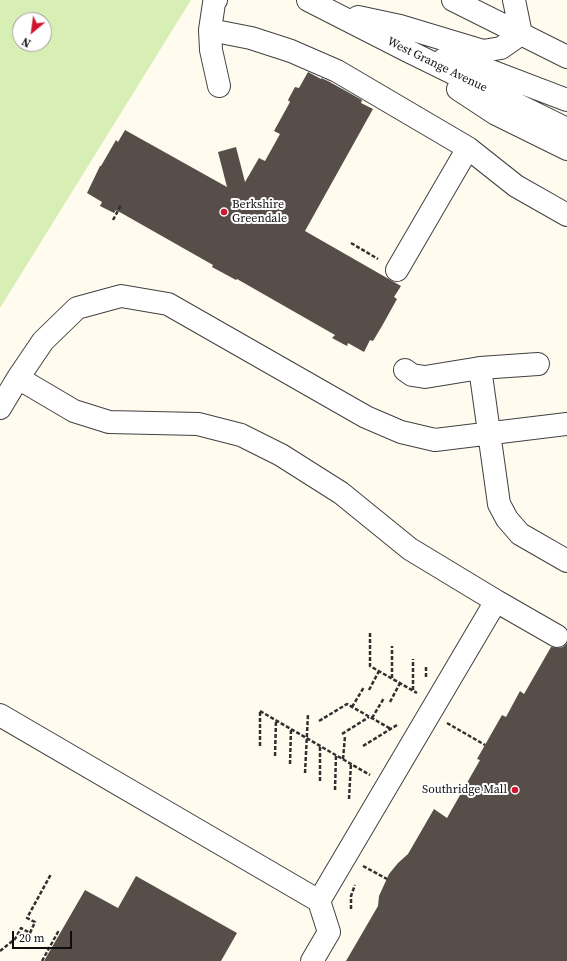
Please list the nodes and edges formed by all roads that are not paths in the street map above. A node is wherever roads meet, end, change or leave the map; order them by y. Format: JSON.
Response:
{"nodes":[{"id":1,"x":216,"y":0,"type":"edge"},
{"id":2,"x":308,"y":0,"type":"edge"},
{"id":3,"x":453,"y":0,"type":"edge"},
{"id":4,"x":514,"y":0,"type":"edge"},
{"id":5,"x":330,"y":12,"type":"junction"},
{"id":6,"x":210,"y":30,"type":"junction"},
{"id":7,"x":521,"y":34,"type":"junction"},
{"id":8,"x":386,"y":40,"type":"junction"},
{"id":9,"x":408,"y":51,"type":"junction"},
{"id":10,"x":567,"y":57,"type":"edge"},
{"id":11,"x":219,"y":86,"type":"dead end"},
{"id":12,"x":567,"y":100,"type":"edge"},
{"id":13,"x":567,"y":129,"type":"edge"},
{"id":14,"x":468,"y":148,"type":"junction"},
{"id":15,"x":567,"y":149,"type":"edge"},
{"id":16,"x":567,"y":215,"type":"edge"},
{"id":17,"x":397,"y":270,"type":"dead end"},
{"id":18,"x":538,"y":364,"type":"dead end"},
{"id":19,"x":480,"y":368,"type":"junction"},
{"id":20,"x":404,"y":370,"type":"dead end"},
{"id":21,"x":18,"y":378,"type":"junction"},
{"id":22,"x":0,"y":408,"type":"edge"},
{"id":23,"x":567,"y":424,"type":"edge"},
{"id":24,"x":489,"y":433,"type":"junction"},
{"id":25,"x":567,"y":561,"type":"edge"},
{"id":26,"x":496,"y":601,"type":"junction"},
{"id":27,"x":558,"y":636,"type":"dead end"},
{"id":28,"x":0,"y":715,"type":"edge"},
{"id":29,"x":318,"y":901,"type":"junction"},
{"id":30,"x":312,"y":961,"type":"edge"}],
"edges":[{"from":1,"to":6,"type":"street"},
{"from":2,"to":5,"type":"street","name":"West Grange Avenue"},
{"from":3,"to":7,"type":"street"},
{"from":4,"to":7,"type":"street"},
{"from":5,"to":7,"type":"street"},
{"from":5,"to":8,"type":"street","name":"West Grange Avenue"},
{"from":6,"to":11,"type":"street"},
{"from":6,"to":14,"type":"street"},
{"from":7,"to":10,"type":"street"},
{"from":8,"to":9,"type":"street","name":"West Grange Avenue"},
{"from":8,"to":15,"type":"street"},
{"from":9,"to":12,"type":"street"},
{"from":9,"to":13,"type":"street","name":"West Grange Avenue"},
{"from":14,"to":16,"type":"street"},
{"from":14,"to":17,"type":"street"},
{"from":18,"to":19,"type":"street"},
{"from":19,"to":20,"type":"street"},
{"from":19,"to":24,"type":"street"},
{"from":21,"to":22,"type":"street"},
{"from":21,"to":24,"type":"street"},
{"from":21,"to":26,"type":"street"},
{"from":23,"to":24,"type":"street"},
{"from":24,"to":25,"type":"street"},
{"from":26,"to":27,"type":"street"},
{"from":26,"to":29,"type":"street"},
{"from":28,"to":29,"type":"street"},
{"from":29,"to":30,"type":"street"}]}
